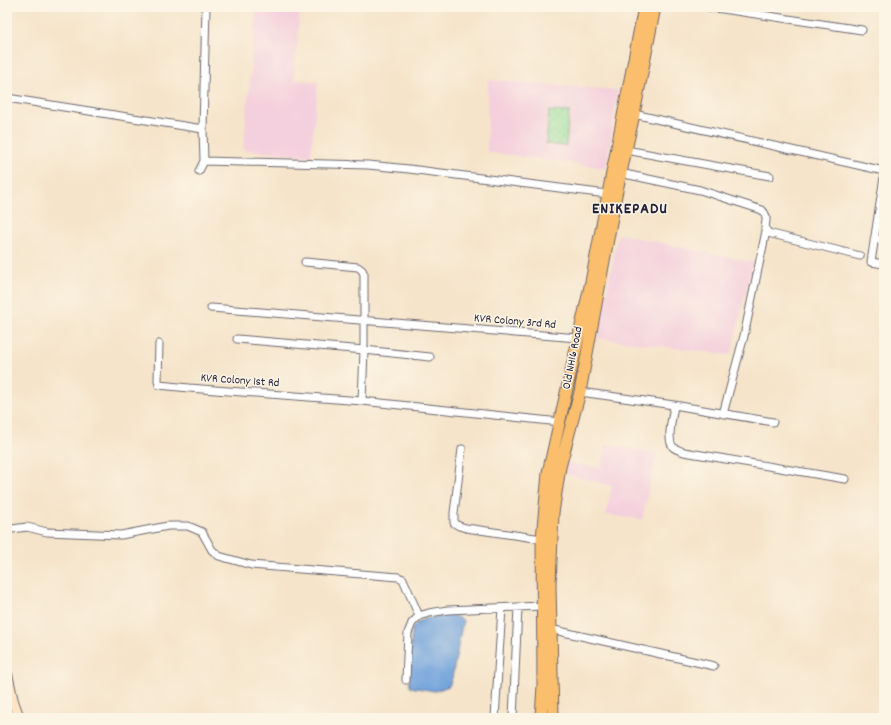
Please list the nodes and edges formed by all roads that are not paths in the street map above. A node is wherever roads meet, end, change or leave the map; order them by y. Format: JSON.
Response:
{"nodes":[{"id":1,"x":206,"y":7,"type":"edge"},
{"id":2,"x":644,"y":7,"type":"edge"},
{"id":3,"x":655,"y":7,"type":"edge"},
{"id":4,"x":709,"y":7,"type":"edge"},
{"id":5,"x":743,"y":10,"type":"edge"},
{"id":6,"x":862,"y":30,"type":"dead end"},
{"id":7,"x":7,"y":98,"type":"edge"},
{"id":8,"x":634,"y":114,"type":"junction"},
{"id":9,"x":202,"y":128,"type":"junction"},
{"id":10,"x":626,"y":150,"type":"junction"},
{"id":11,"x":204,"y":161,"type":"junction"},
{"id":12,"x":199,"y":171,"type":"dead end"},
{"id":13,"x":884,"y":171,"type":"edge"},
{"id":14,"x":620,"y":173,"type":"junction"},
{"id":15,"x":770,"y":176,"type":"dead end"},
{"id":16,"x":884,"y":177,"type":"edge"},
{"id":17,"x":607,"y":194,"type":"junction"},
{"id":18,"x":881,"y":219,"type":"edge"},
{"id":19,"x":766,"y":231,"type":"junction"},
{"id":20,"x":874,"y":239,"type":"junction"},
{"id":21,"x":884,"y":240,"type":"edge"},
{"id":22,"x":860,"y":256,"type":"dead end"},
{"id":23,"x":305,"y":262,"type":"dead end"},
{"id":24,"x":884,"y":264,"type":"edge"},
{"id":25,"x":211,"y":308,"type":"dead end"},
{"id":26,"x":364,"y":320,"type":"junction"},
{"id":27,"x":578,"y":338,"type":"junction"},
{"id":28,"x":237,"y":339,"type":"dead end"},
{"id":29,"x":159,"y":344,"type":"dead end"},
{"id":30,"x":364,"y":350,"type":"junction"},
{"id":31,"x":430,"y":358,"type":"dead end"},
{"id":32,"x":580,"y":392,"type":"junction"},
{"id":33,"x":362,"y":401,"type":"junction"},
{"id":34,"x":674,"y":405,"type":"junction"},
{"id":35,"x":723,"y":414,"type":"junction"},
{"id":36,"x":560,"y":422,"type":"junction"},
{"id":37,"x":773,"y":422,"type":"dead end"},
{"id":38,"x":462,"y":450,"type":"dead end"},
{"id":39,"x":845,"y":479,"type":"dead end"},
{"id":40,"x":7,"y":532,"type":"edge"},
{"id":41,"x":542,"y":539,"type":"junction"},
{"id":42,"x":541,"y":606,"type":"junction"},
{"id":43,"x":518,"y":607,"type":"junction"},
{"id":44,"x":502,"y":608,"type":"junction"},
{"id":45,"x":419,"y":616,"type":"junction"},
{"id":46,"x":550,"y":630,"type":"junction"},
{"id":47,"x":714,"y":666,"type":"dead end"},
{"id":48,"x":7,"y":674,"type":"edge"},
{"id":49,"x":406,"y":680,"type":"dead end"},
{"id":50,"x":10,"y":701,"type":"edge"},
{"id":51,"x":19,"y":718,"type":"edge"},
{"id":52,"x":495,"y":718,"type":"edge"},
{"id":53,"x":513,"y":718,"type":"edge"},
{"id":54,"x":541,"y":718,"type":"edge"},
{"id":55,"x":553,"y":718,"type":"edge"}],
"edges":[{"from":1,"to":9,"type":"street"},
{"from":2,"to":17,"type":"main road","name":"Old NH16 Road"},
{"from":3,"to":8,"type":"main road","name":"Old NH16 Road"},
{"from":4,"to":5,"type":"street"},
{"from":5,"to":6,"type":"street"},
{"from":7,"to":9,"type":"street"},
{"from":8,"to":10,"type":"main road","name":"Old NH16 Road"},
{"from":8,"to":13,"type":"street"},
{"from":9,"to":11,"type":"street"},
{"from":10,"to":14,"type":"main road","name":"Old NH16 Road"},
{"from":10,"to":15,"type":"street"},
{"from":11,"to":12,"type":"street"},
{"from":11,"to":17,"type":"street"},
{"from":14,"to":19,"type":"street"},
{"from":14,"to":32,"type":"main road","name":"Old NH16 Road"},
{"from":16,"to":18,"type":"street"},
{"from":17,"to":27,"type":"main road","name":"Old NH16 Road"},
{"from":18,"to":20,"type":"street"},
{"from":19,"to":22,"type":"street"},
{"from":19,"to":35,"type":"street"},
{"from":20,"to":21,"type":"street"},
{"from":20,"to":24,"type":"street"},
{"from":23,"to":26,"type":"street"},
{"from":25,"to":26,"type":"street","name":"KVR Colony 3rd Rd"},
{"from":26,"to":27,"type":"street","name":"KVR Colony 3rd Rd"},
{"from":26,"to":30,"type":"street"},
{"from":27,"to":36,"type":"main road","name":"Old NH16 Road"},
{"from":28,"to":30,"type":"street"},
{"from":29,"to":33,"type":"street","name":"KVR Colony 1st Rd"},
{"from":30,"to":31,"type":"street"},
{"from":30,"to":33,"type":"street"},
{"from":32,"to":34,"type":"street"},
{"from":32,"to":46,"type":"main road","name":"Old NH16 Road"},
{"from":33,"to":36,"type":"street"},
{"from":34,"to":35,"type":"street"},
{"from":34,"to":39,"type":"street"},
{"from":35,"to":37,"type":"street"},
{"from":36,"to":41,"type":"main road","name":"Old NH16 Road"},
{"from":38,"to":41,"type":"street"},
{"from":40,"to":45,"type":"street"},
{"from":41,"to":42,"type":"main road","name":"Old NH16 Road"},
{"from":42,"to":43,"type":"street"},
{"from":42,"to":54,"type":"main road","name":"Old NH16 Road"},
{"from":43,"to":44,"type":"street"},
{"from":43,"to":53,"type":"street"},
{"from":44,"to":45,"type":"street"},
{"from":44,"to":52,"type":"street"},
{"from":45,"to":49,"type":"street"},
{"from":46,"to":47,"type":"street"},
{"from":46,"to":55,"type":"main road","name":"Old NH16 Road"},
{"from":48,"to":50,"type":"street"},
{"from":50,"to":51,"type":"street"}]}
